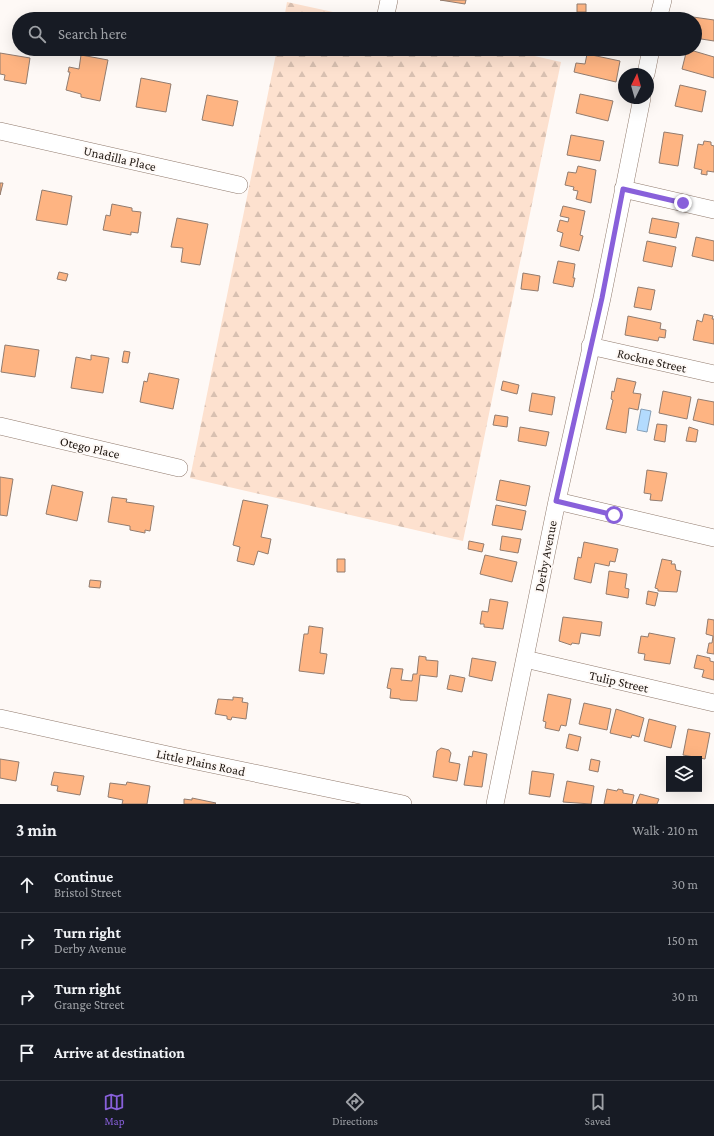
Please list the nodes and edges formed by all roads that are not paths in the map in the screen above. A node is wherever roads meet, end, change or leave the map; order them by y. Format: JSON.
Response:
{"nodes":[{"id":1,"x":663,"y":0,"type":"edge"},
{"id":2,"x":660,"y":12,"type":"edge"},
{"id":3,"x":650,"y":56,"type":"edge"},
{"id":4,"x":647,"y":68,"type":"edge"},
{"id":5,"x":641,"y":104,"type":"edge"},
{"id":6,"x":0,"y":131,"type":"edge"},
{"id":7,"x":239,"y":185,"type":"dead end"},
{"id":8,"x":623,"y":189,"type":"junction"},
{"id":9,"x":714,"y":210,"type":"edge"},
{"id":10,"x":590,"y":346,"type":"junction"},
{"id":11,"x":714,"y":374,"type":"edge"},
{"id":12,"x":0,"y":426,"type":"edge"},
{"id":13,"x":179,"y":468,"type":"dead end"},
{"id":14,"x":556,"y":501,"type":"junction"},
{"id":15,"x":714,"y":538,"type":"edge"},
{"id":16,"x":525,"y":659,"type":"junction"},
{"id":17,"x":714,"y":703,"type":"edge"},
{"id":18,"x":0,"y":718,"type":"edge"},
{"id":19,"x":403,"y":804,"type":"edge"},
{"id":20,"x":495,"y":804,"type":"edge"}],
"edges":[{"from":1,"to":2,"type":"street"},
{"from":3,"to":4,"type":"street"},
{"from":5,"to":8,"type":"street","name":"Derby Avenue"},
{"from":6,"to":7,"type":"street","name":"Unadilla Place"},
{"from":8,"to":9,"type":"street"},
{"from":8,"to":10,"type":"street","name":"Derby Avenue"},
{"from":10,"to":11,"type":"street","name":"Rockne Street"},
{"from":10,"to":14,"type":"street","name":"Derby Avenue"},
{"from":12,"to":13,"type":"street","name":"Otego Place"},
{"from":14,"to":15,"type":"street"},
{"from":14,"to":16,"type":"street","name":"Derby Avenue"},
{"from":16,"to":17,"type":"street","name":"Tulip Street"},
{"from":16,"to":20,"type":"street","name":"Derby Avenue"},
{"from":18,"to":19,"type":"street","name":"Little Plains Road"}]}
